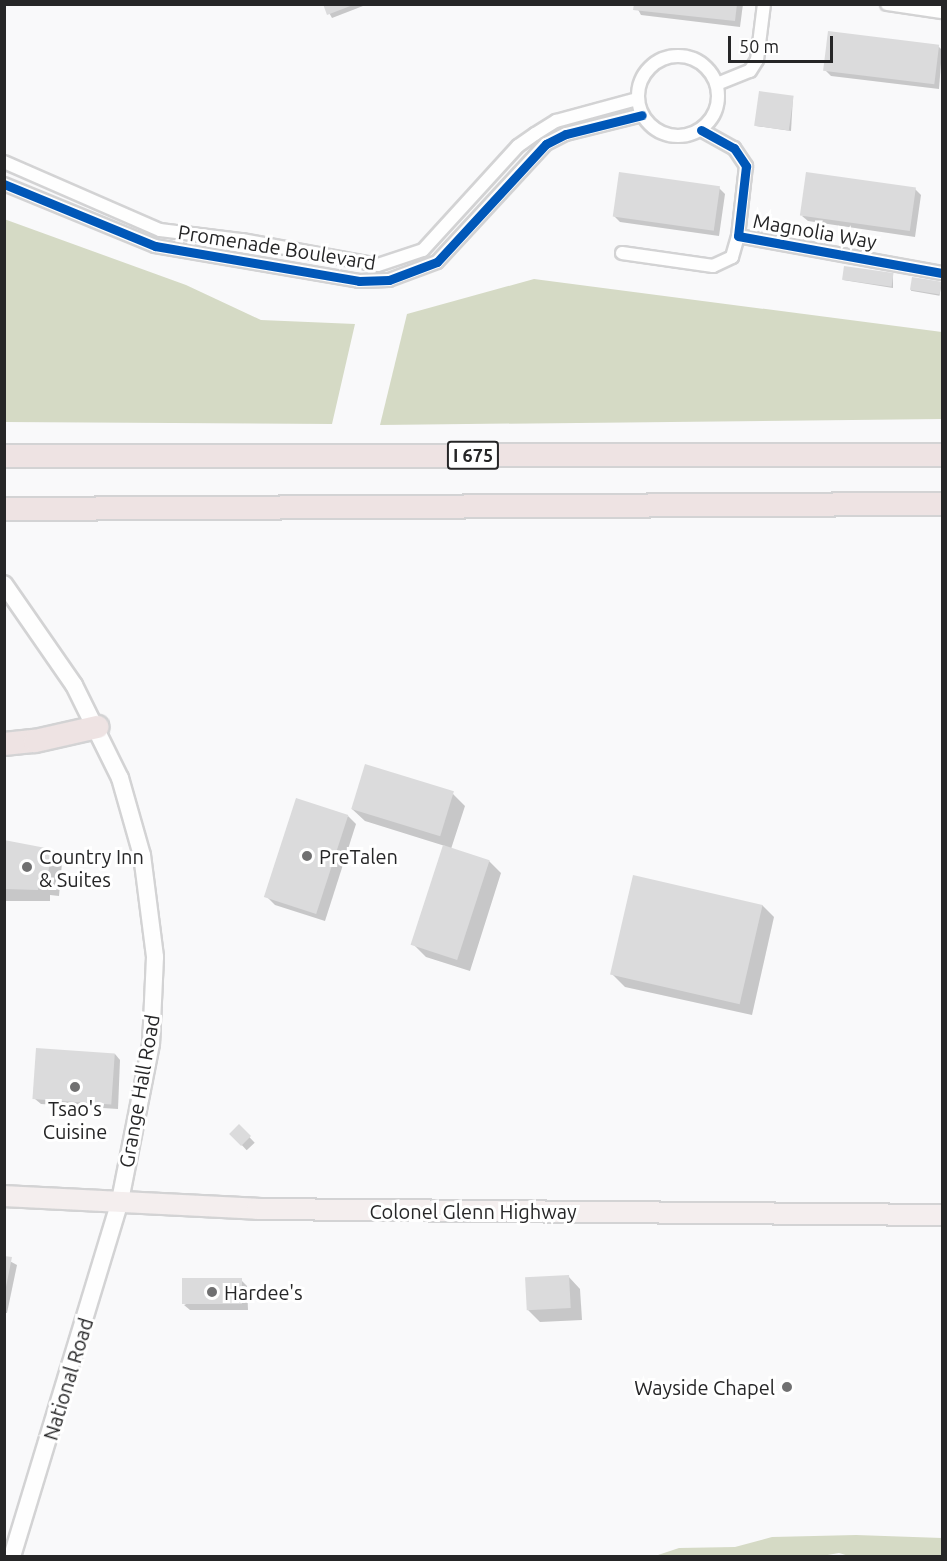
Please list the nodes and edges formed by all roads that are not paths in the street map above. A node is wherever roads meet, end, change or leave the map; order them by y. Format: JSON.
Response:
{"nodes":[{"id":1,"x":764,"y":4,"type":"edge"},
{"id":2,"x":887,"y":4,"type":"edge"},
{"id":3,"x":942,"y":12,"type":"edge"},
{"id":4,"x":717,"y":84,"type":"junction"},
{"id":5,"x":637,"y":99,"type":"junction"},
{"id":6,"x":642,"y":115,"type":"junction"},
{"id":7,"x":701,"y":130,"type":"junction"},
{"id":8,"x":4,"y":162,"type":"edge"},
{"id":9,"x":4,"y":184,"type":"edge"},
{"id":10,"x":738,"y":236,"type":"junction"},
{"id":11,"x":622,"y":253,"type":"dead end"},
{"id":12,"x":942,"y":273,"type":"edge"},
{"id":13,"x":942,"y":455,"type":"edge"},
{"id":14,"x":4,"y":456,"type":"edge"},
{"id":15,"x":942,"y":504,"type":"edge"},
{"id":16,"x":4,"y":509,"type":"edge"},
{"id":17,"x":4,"y":584,"type":"edge"},
{"id":18,"x":97,"y":727,"type":"junction"},
{"id":19,"x":4,"y":744,"type":"edge"},
{"id":20,"x":4,"y":1196,"type":"edge"},
{"id":21,"x":120,"y":1201,"type":"junction"},
{"id":22,"x":942,"y":1215,"type":"edge"},
{"id":23,"x":12,"y":1557,"type":"edge"}],
"edges":[{"from":1,"to":4,"type":"street"},
{"from":2,"to":3,"type":"street"},
{"from":4,"to":5,"type":"street"},
{"from":4,"to":7,"type":"street"},
{"from":5,"to":6,"type":"street"},
{"from":5,"to":8,"type":"street","name":"Promenade Boulevard"},
{"from":6,"to":7,"type":"street"},
{"from":6,"to":9,"type":"street","name":"Promenade Boulevard"},
{"from":7,"to":10,"type":"street","name":"Magnolia Way"},
{"from":10,"to":11,"type":"street","name":"Magnolia Way"},
{"from":10,"to":12,"type":"street","name":"Magnolia Way"},
{"from":13,"to":14,"type":"highway","number":"I 675"},
{"from":15,"to":16,"type":"highway"},
{"from":17,"to":18,"type":"main road","name":"Grange Hall Road"},
{"from":18,"to":19,"type":"highway"},
{"from":18,"to":21,"type":"main road","name":"Grange Hall Road"},
{"from":20,"to":21,"type":"main road","name":"Colonel Glenn Highway"},
{"from":21,"to":22,"type":"main road","name":"Colonel Glenn Highway"},
{"from":21,"to":23,"type":"main road","name":"National Road"}]}
